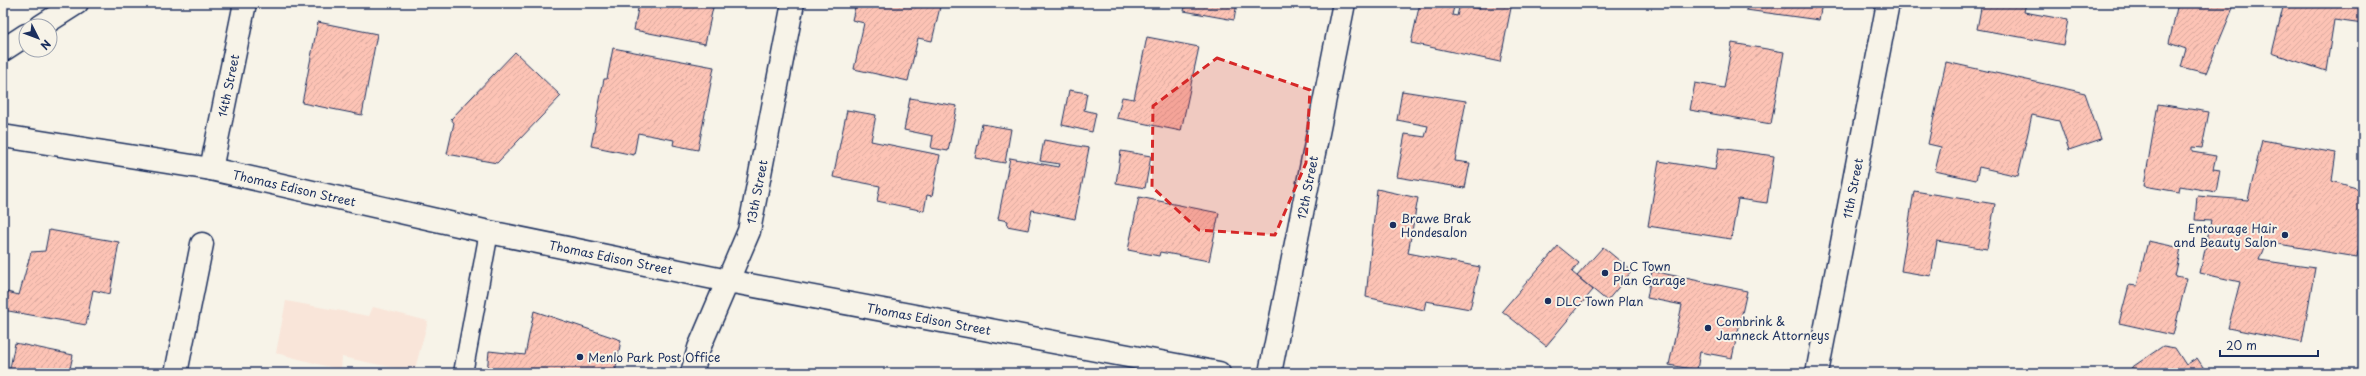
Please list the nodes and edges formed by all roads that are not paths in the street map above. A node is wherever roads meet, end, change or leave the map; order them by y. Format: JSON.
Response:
{"nodes":[{"id":1,"x":77,"y":3,"type":"edge"},
{"id":2,"x":245,"y":3,"type":"edge"},
{"id":3,"x":793,"y":3,"type":"edge"},
{"id":4,"x":1344,"y":3,"type":"edge"},
{"id":5,"x":1888,"y":3,"type":"edge"},
{"id":6,"x":54,"y":18,"type":"edge"},
{"id":7,"x":18,"y":40,"type":"edge"},
{"id":8,"x":3,"y":50,"type":"edge"},
{"id":9,"x":3,"y":136,"type":"edge"},
{"id":10,"x":211,"y":169,"type":"junction"},
{"id":11,"x":489,"y":232,"type":"junction"},
{"id":12,"x":202,"y":244,"type":"dead end"},
{"id":13,"x":728,"y":281,"type":"junction"},
{"id":14,"x":176,"y":373,"type":"edge"},
{"id":15,"x":463,"y":373,"type":"edge"},
{"id":16,"x":692,"y":373,"type":"edge"},
{"id":17,"x":1219,"y":373,"type":"edge"},
{"id":18,"x":1270,"y":373,"type":"edge"},
{"id":19,"x":1817,"y":373,"type":"edge"}],
"edges":[{"from":1,"to":6,"type":"street"},
{"from":2,"to":10,"type":"street","name":"14th Street"},
{"from":3,"to":13,"type":"street","name":"13th Street"},
{"from":4,"to":18,"type":"street","name":"12th Street"},
{"from":5,"to":19,"type":"street","name":"11th Street"},
{"from":7,"to":8,"type":"street"},
{"from":9,"to":10,"type":"street","name":"Thomas Edison Street"},
{"from":10,"to":11,"type":"street","name":"Thomas Edison Street"},
{"from":11,"to":13,"type":"street","name":"Thomas Edison Street"},
{"from":11,"to":15,"type":"lane"},
{"from":12,"to":14,"type":"street"},
{"from":13,"to":16,"type":"street","name":"13th Street"},
{"from":13,"to":17,"type":"street","name":"Thomas Edison Street"}]}
